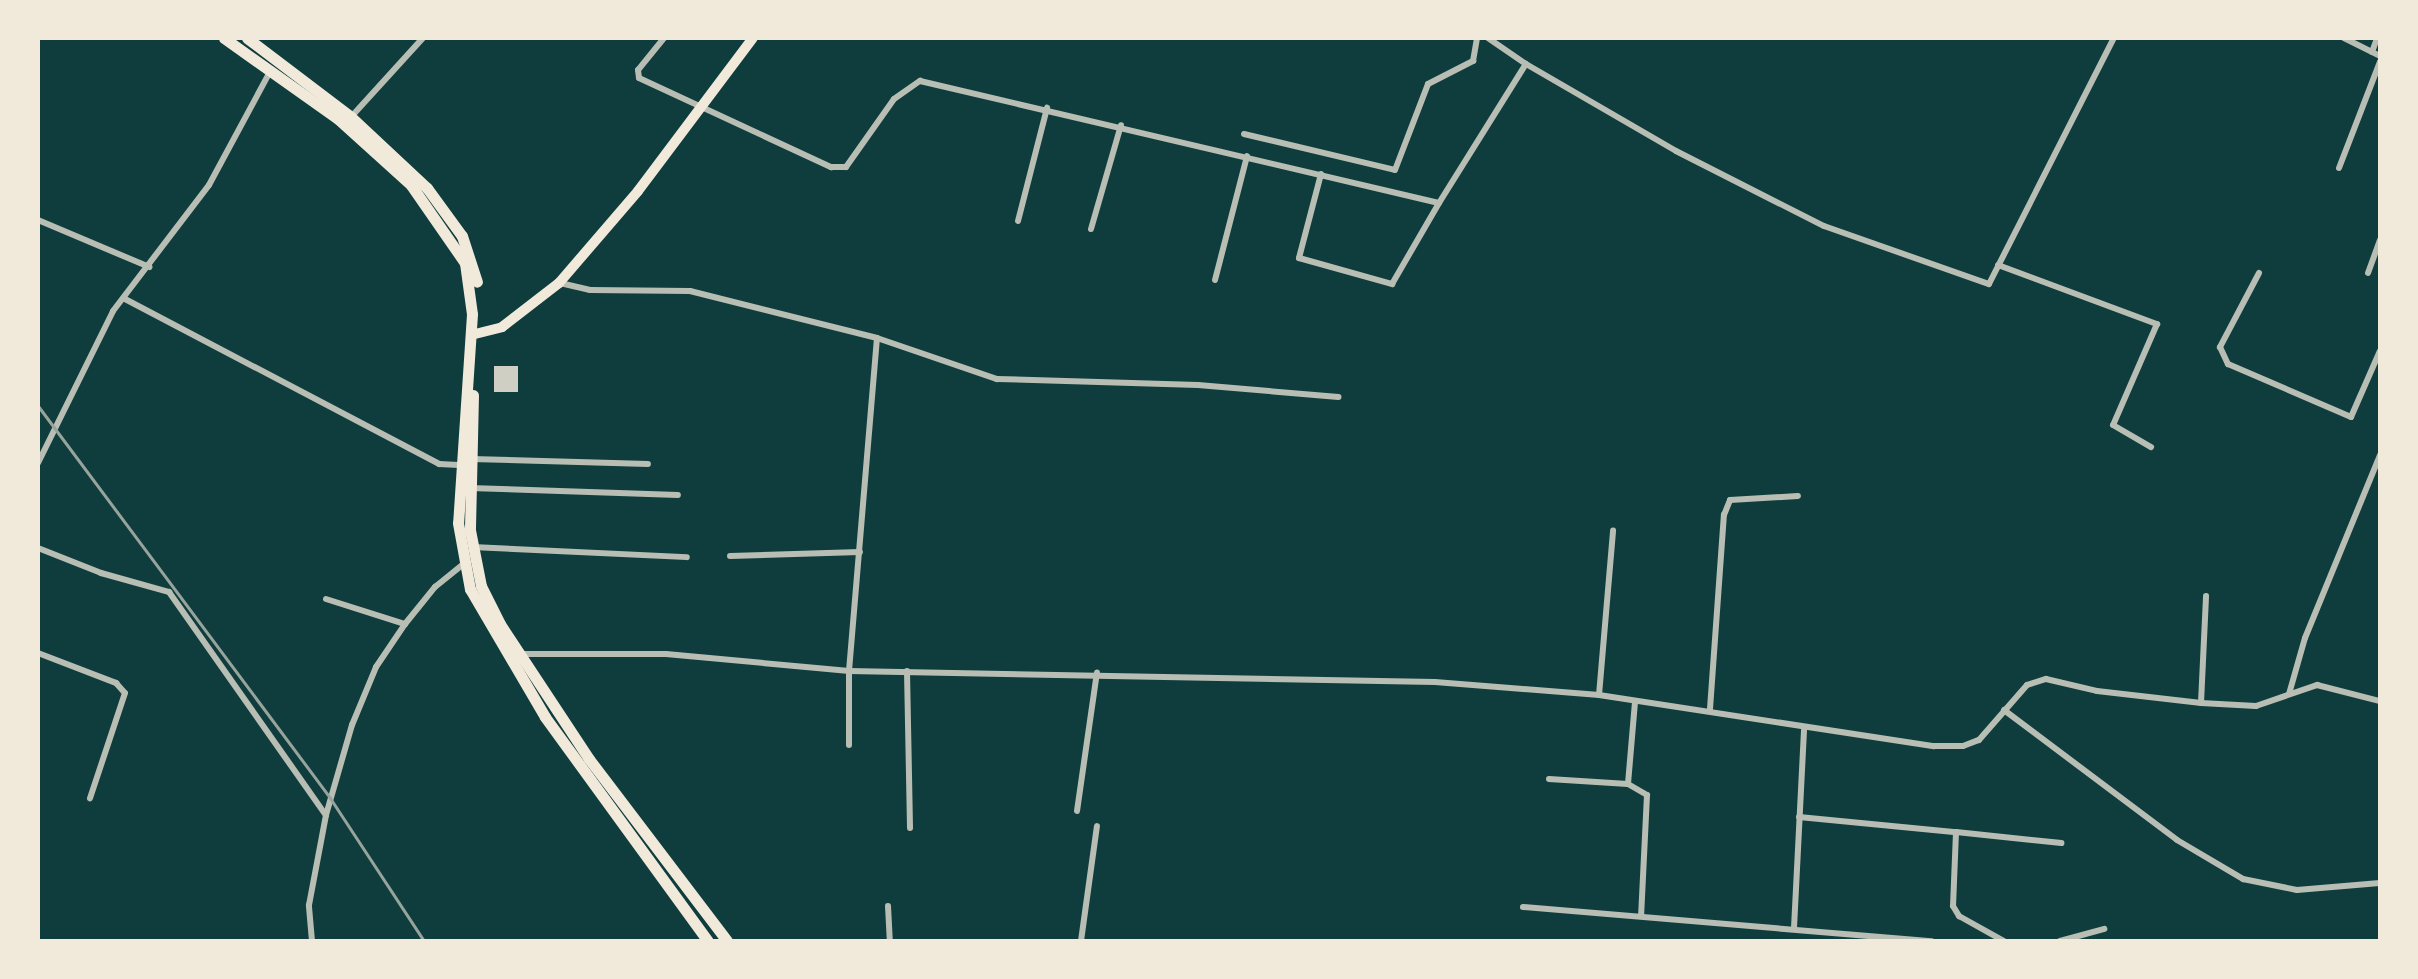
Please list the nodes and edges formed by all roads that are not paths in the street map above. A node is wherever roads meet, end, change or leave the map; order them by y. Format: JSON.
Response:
{"nodes":[{"id":1,"x":224,"y":38,"type":"edge"},
{"id":2,"x":247,"y":38,"type":"edge"},
{"id":3,"x":423,"y":38,"type":"edge"},
{"id":4,"x":664,"y":38,"type":"edge"},
{"id":5,"x":753,"y":38,"type":"edge"},
{"id":6,"x":1477,"y":38,"type":"edge"},
{"id":7,"x":1488,"y":38,"type":"edge"},
{"id":8,"x":2114,"y":38,"type":"edge"},
{"id":9,"x":2344,"y":38,"type":"edge"},
{"id":10,"x":2377,"y":38,"type":"edge"},
{"id":11,"x":2372,"y":52,"type":"junction"},
{"id":12,"x":2380,"y":59,"type":"edge"},
{"id":13,"x":1526,"y":64,"type":"junction"},
{"id":14,"x":271,"y":70,"type":"junction"},
{"id":15,"x":705,"y":107,"type":"junction"},
{"id":16,"x":1047,"y":108,"type":"junction"},
{"id":17,"x":351,"y":117,"type":"junction"},
{"id":18,"x":1121,"y":125,"type":"junction"},
{"id":19,"x":1244,"y":134,"type":"dead end"},
{"id":20,"x":1247,"y":156,"type":"junction"},
{"id":21,"x":2339,"y":168,"type":"dead end"},
{"id":22,"x":1321,"y":174,"type":"junction"},
{"id":23,"x":1439,"y":203,"type":"junction"},
{"id":24,"x":38,"y":220,"type":"edge"},
{"id":25,"x":1018,"y":221,"type":"dead end"},
{"id":26,"x":1091,"y":229,"type":"dead end"},
{"id":27,"x":2380,"y":240,"type":"edge"},
{"id":28,"x":1998,"y":265,"type":"junction"},
{"id":29,"x":149,"y":267,"type":"junction"},
{"id":30,"x":2259,"y":273,"type":"dead end"},
{"id":31,"x":2368,"y":273,"type":"dead end"},
{"id":32,"x":1215,"y":280,"type":"dead end"},
{"id":33,"x":559,"y":283,"type":"junction"},
{"id":34,"x":125,"y":299,"type":"junction"},
{"id":35,"x":474,"y":334,"type":"junction"},
{"id":36,"x":877,"y":338,"type":"junction"},
{"id":37,"x":2380,"y":351,"type":"edge"},
{"id":38,"x":1338,"y":397,"type":"dead end"},
{"id":39,"x":2151,"y":447,"type":"dead end"},
{"id":40,"x":2380,"y":455,"type":"edge"},
{"id":41,"x":471,"y":459,"type":"junction"},
{"id":42,"x":38,"y":463,"type":"edge"},
{"id":43,"x":648,"y":464,"type":"dead end"},
{"id":44,"x":459,"y":465,"type":"junction"},
{"id":45,"x":469,"y":488,"type":"junction"},
{"id":46,"x":678,"y":495,"type":"dead end"},
{"id":47,"x":1798,"y":496,"type":"dead end"},
{"id":48,"x":1613,"y":531,"type":"dead end"},
{"id":49,"x":38,"y":548,"type":"edge"},
{"id":50,"x":860,"y":552,"type":"junction"},
{"id":51,"x":730,"y":556,"type":"dead end"},
{"id":52,"x":469,"y":557,"type":"junction"},
{"id":53,"x":687,"y":557,"type":"dead end"},
{"id":54,"x":2206,"y":596,"type":"dead end"},
{"id":55,"x":326,"y":599,"type":"dead end"},
{"id":56,"x":405,"y":624,"type":"junction"},
{"id":57,"x":38,"y":653,"type":"edge"},
{"id":58,"x":520,"y":654,"type":"junction"},
{"id":59,"x":849,"y":671,"type":"junction"},
{"id":60,"x":907,"y":671,"type":"junction"},
{"id":61,"x":1097,"y":672,"type":"junction"},
{"id":62,"x":2289,"y":694,"type":"junction"},
{"id":63,"x":1599,"y":695,"type":"junction"},
{"id":64,"x":2380,"y":701,"type":"edge"},
{"id":65,"x":1635,"y":702,"type":"junction"},
{"id":66,"x":2201,"y":703,"type":"junction"},
{"id":67,"x":1710,"y":709,"type":"junction"},
{"id":68,"x":2004,"y":710,"type":"junction"},
{"id":69,"x":1804,"y":730,"type":"junction"},
{"id":70,"x":849,"y":745,"type":"dead end"},
{"id":71,"x":1549,"y":779,"type":"dead end"},
{"id":72,"x":1628,"y":784,"type":"junction"},
{"id":73,"x":90,"y":798,"type":"dead end"},
{"id":74,"x":1077,"y":811,"type":"dead end"},
{"id":75,"x":326,"y":815,"type":"junction"},
{"id":76,"x":1799,"y":817,"type":"junction"},
{"id":77,"x":1097,"y":826,"type":"dead end"},
{"id":78,"x":910,"y":828,"type":"dead end"},
{"id":79,"x":1956,"y":832,"type":"junction"},
{"id":80,"x":2061,"y":843,"type":"dead end"},
{"id":81,"x":2380,"y":883,"type":"edge"},
{"id":82,"x":888,"y":906,"type":"dead end"},
{"id":83,"x":1523,"y":907,"type":"dead end"},
{"id":84,"x":1641,"y":916,"type":"junction"},
{"id":85,"x":1794,"y":928,"type":"junction"},
{"id":86,"x":2104,"y":929,"type":"dead end"},
{"id":87,"x":312,"y":941,"type":"edge"},
{"id":88,"x":708,"y":941,"type":"edge"},
{"id":89,"x":727,"y":941,"type":"edge"},
{"id":90,"x":890,"y":941,"type":"edge"},
{"id":91,"x":1081,"y":941,"type":"edge"},
{"id":92,"x":1932,"y":941,"type":"edge"},
{"id":93,"x":2004,"y":941,"type":"edge"},
{"id":94,"x":2060,"y":941,"type":"edge"}],
"edges":[{"from":1,"to":14,"type":"highway"},
{"from":2,"to":17,"type":"highway"},
{"from":3,"to":17,"type":"street"},
{"from":4,"to":15,"type":"street"},
{"from":5,"to":15,"type":"main road"},
{"from":6,"to":19,"type":"street"},
{"from":7,"to":13,"type":"street"},
{"from":8,"to":28,"type":"street"},
{"from":9,"to":11,"type":"street"},
{"from":10,"to":11,"type":"street"},
{"from":11,"to":12,"type":"street"},
{"from":12,"to":21,"type":"street"},
{"from":13,"to":23,"type":"street"},
{"from":13,"to":28,"type":"street"},
{"from":14,"to":29,"type":"street"},
{"from":14,"to":35,"type":"highway"},
{"from":15,"to":16,"type":"street"},
{"from":15,"to":33,"type":"main road"},
{"from":16,"to":18,"type":"street"},
{"from":16,"to":25,"type":"street"},
{"from":17,"to":35,"type":"highway"},
{"from":18,"to":20,"type":"street"},
{"from":18,"to":26,"type":"street"},
{"from":20,"to":22,"type":"street"},
{"from":20,"to":32,"type":"street"},
{"from":22,"to":23,"type":"street"},
{"from":22,"to":23,"type":"street"},
{"from":24,"to":29,"type":"street"},
{"from":27,"to":31,"type":"street"},
{"from":28,"to":39,"type":"street"},
{"from":29,"to":34,"type":"street"},
{"from":30,"to":37,"type":"street"},
{"from":33,"to":35,"type":"main road"},
{"from":33,"to":36,"type":"street"},
{"from":34,"to":42,"type":"street"},
{"from":34,"to":44,"type":"street"},
{"from":35,"to":41,"type":"highway"},
{"from":35,"to":44,"type":"highway"},
{"from":36,"to":38,"type":"street"},
{"from":36,"to":50,"type":"street"},
{"from":40,"to":62,"type":"street"},
{"from":41,"to":43,"type":"street"},
{"from":41,"to":45,"type":"highway"},
{"from":44,"to":52,"type":"highway"},
{"from":45,"to":46,"type":"street"},
{"from":45,"to":52,"type":"highway"},
{"from":47,"to":67,"type":"street"},
{"from":48,"to":63,"type":"street"},
{"from":49,"to":75,"type":"street"},
{"from":50,"to":51,"type":"street"},
{"from":50,"to":59,"type":"street"},
{"from":52,"to":53,"type":"street"},
{"from":52,"to":56,"type":"street"},
{"from":52,"to":58,"type":"highway"},
{"from":52,"to":88,"type":"highway"},
{"from":54,"to":66,"type":"street"},
{"from":55,"to":56,"type":"street"},
{"from":56,"to":75,"type":"street"},
{"from":57,"to":73,"type":"street"},
{"from":58,"to":59,"type":"street"},
{"from":58,"to":89,"type":"highway"},
{"from":59,"to":60,"type":"street"},
{"from":59,"to":70,"type":"street"},
{"from":60,"to":61,"type":"street"},
{"from":60,"to":78,"type":"street"},
{"from":61,"to":63,"type":"street"},
{"from":61,"to":74,"type":"street"},
{"from":62,"to":64,"type":"street"},
{"from":62,"to":66,"type":"street"},
{"from":63,"to":65,"type":"street"},
{"from":65,"to":67,"type":"street"},
{"from":65,"to":72,"type":"street"},
{"from":66,"to":68,"type":"street"},
{"from":67,"to":69,"type":"street"},
{"from":68,"to":69,"type":"street"},
{"from":68,"to":81,"type":"street"},
{"from":69,"to":76,"type":"street"},
{"from":71,"to":72,"type":"street"},
{"from":72,"to":84,"type":"street"},
{"from":75,"to":87,"type":"street"},
{"from":76,"to":79,"type":"street"},
{"from":76,"to":85,"type":"street"},
{"from":77,"to":91,"type":"street"},
{"from":79,"to":80,"type":"street"},
{"from":79,"to":93,"type":"street"},
{"from":82,"to":90,"type":"street"},
{"from":83,"to":84,"type":"street"},
{"from":84,"to":85,"type":"street"},
{"from":85,"to":92,"type":"street"},
{"from":86,"to":94,"type":"street"}]}
